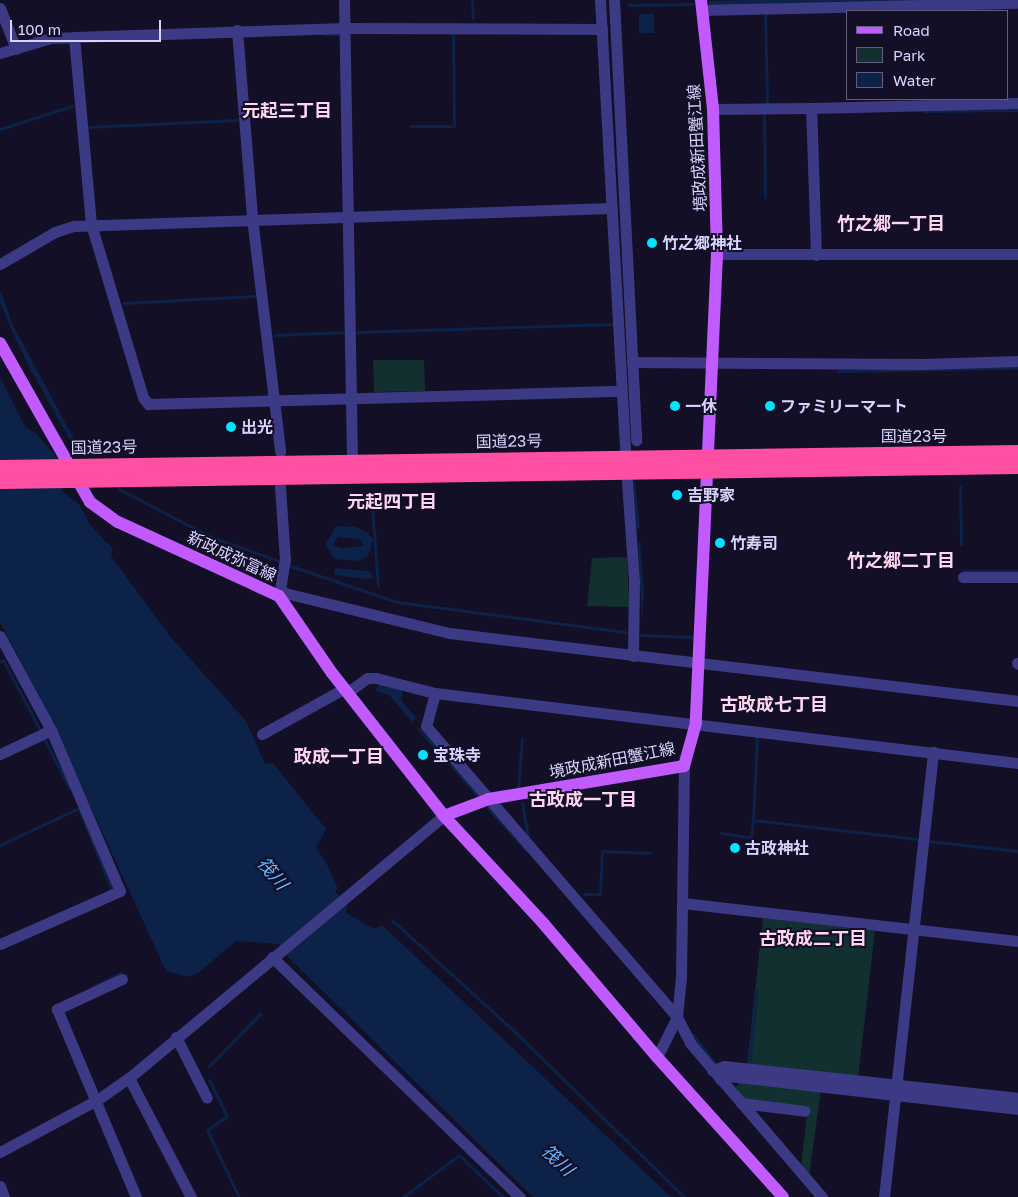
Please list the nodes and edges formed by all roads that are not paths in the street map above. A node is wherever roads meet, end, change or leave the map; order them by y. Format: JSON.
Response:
{"nodes":[{"id":1,"x":344,"y":0,"type":"edge"},
{"id":2,"x":600,"y":0,"type":"edge"},
{"id":3,"x":614,"y":0,"type":"edge"},
{"id":4,"x":1018,"y":3,"type":"edge"},
{"id":5,"x":702,"y":5,"type":"edge"},
{"id":6,"x":0,"y":8,"type":"edge"},
{"id":7,"x":345,"y":28,"type":"junction"},
{"id":8,"x":602,"y":29,"type":"junction"},
{"id":9,"x":237,"y":30,"type":"junction"},
{"id":10,"x":74,"y":37,"type":"junction"},
{"id":11,"x":16,"y":49,"type":"junction"},
{"id":12,"x":0,"y":53,"type":"edge"},
{"id":13,"x":1018,"y":103,"type":"edge"},
{"id":14,"x":811,"y":108,"type":"junction"},
{"id":15,"x":713,"y":109,"type":"junction"},
{"id":16,"x":611,"y":208,"type":"junction"},
{"id":17,"x":349,"y":215,"type":"junction"},
{"id":18,"x":252,"y":218,"type":"junction"},
{"id":19,"x":91,"y":224,"type":"junction"},
{"id":20,"x":718,"y":254,"type":"junction"},
{"id":21,"x":1018,"y":254,"type":"edge"},
{"id":22,"x":816,"y":255,"type":"junction"},
{"id":23,"x":0,"y":264,"type":"edge"},
{"id":24,"x":0,"y":343,"type":"edge"},
{"id":25,"x":1018,"y":361,"type":"edge"},
{"id":26,"x":632,"y":362,"type":"junction"},
{"id":27,"x":712,"y":362,"type":"junction"},
{"id":28,"x":621,"y":391,"type":"junction"},
{"id":29,"x":352,"y":398,"type":"junction"},
{"id":30,"x":275,"y":400,"type":"junction"},
{"id":31,"x":636,"y":440,"type":"dead end"},
{"id":32,"x":626,"y":448,"type":"dead end"},
{"id":33,"x":280,"y":451,"type":"dead end"},
{"id":34,"x":1018,"y":452,"type":"edge"},
{"id":35,"x":707,"y":455,"type":"junction"},
{"id":36,"x":352,"y":462,"type":"junction"},
{"id":37,"x":0,"y":466,"type":"edge"},
{"id":38,"x":1018,"y":466,"type":"edge"},
{"id":39,"x":69,"y":472,"type":"junction"},
{"id":40,"x":706,"y":472,"type":"junction"},
{"id":41,"x":0,"y":480,"type":"edge"},
{"id":42,"x":627,"y":481,"type":"dead end"},
{"id":43,"x":280,"y":486,"type":"dead end"},
{"id":44,"x":963,"y":577,"type":"dead end"},
{"id":45,"x":1018,"y":577,"type":"edge"},
{"id":46,"x":279,"y":596,"type":"junction"},
{"id":47,"x":0,"y":636,"type":"edge"},
{"id":48,"x":633,"y":656,"type":"junction"},
{"id":49,"x":698,"y":665,"type":"junction"},
{"id":50,"x":346,"y":690,"type":"junction"},
{"id":51,"x":435,"y":693,"type":"junction"},
{"id":52,"x":1018,"y":701,"type":"edge"},
{"id":53,"x":696,"y":723,"type":"junction"},
{"id":54,"x":51,"y":730,"type":"junction"},
{"id":55,"x":262,"y":734,"type":"dead end"},
{"id":56,"x":933,"y":752,"type":"junction"},
{"id":57,"x":0,"y":754,"type":"edge"},
{"id":58,"x":1018,"y":763,"type":"edge"},
{"id":59,"x":684,"y":766,"type":"junction"},
{"id":60,"x":489,"y":800,"type":"junction"},
{"id":61,"x":444,"y":816,"type":"junction"},
{"id":62,"x":684,"y":903,"type":"junction"},
{"id":63,"x":912,"y":929,"type":"junction"},
{"id":64,"x":1018,"y":941,"type":"edge"},
{"id":65,"x":0,"y":944,"type":"edge"},
{"id":66,"x":274,"y":956,"type":"junction"},
{"id":67,"x":122,"y":979,"type":"dead end"},
{"id":68,"x":677,"y":1017,"type":"junction"},
{"id":69,"x":176,"y":1037,"type":"junction"},
{"id":70,"x":657,"y":1057,"type":"junction"},
{"id":71,"x":716,"y":1074,"type":"junction"},
{"id":72,"x":129,"y":1078,"type":"junction"},
{"id":73,"x":895,"y":1090,"type":"junction"},
{"id":74,"x":207,"y":1098,"type":"dead end"},
{"id":75,"x":1018,"y":1098,"type":"edge"},
{"id":76,"x":97,"y":1100,"type":"junction"},
{"id":77,"x":741,"y":1103,"type":"junction"},
{"id":78,"x":1018,"y":1109,"type":"edge"},
{"id":79,"x":806,"y":1111,"type":"dead end"},
{"id":80,"x":0,"y":1152,"type":"edge"},
{"id":81,"x":0,"y":1186,"type":"edge"},
{"id":82,"x":4,"y":1197,"type":"edge"},
{"id":83,"x":136,"y":1197,"type":"edge"},
{"id":84,"x":191,"y":1197,"type":"edge"},
{"id":85,"x":520,"y":1197,"type":"edge"},
{"id":86,"x":783,"y":1197,"type":"edge"},
{"id":87,"x":822,"y":1197,"type":"edge"},
{"id":88,"x":884,"y":1197,"type":"edge"}],
"edges":[{"from":1,"to":7,"type":"street"},
{"from":2,"to":8,"type":"street"},
{"from":3,"to":26,"type":"street"},
{"from":4,"to":5,"type":"street"},
{"from":5,"to":15,"type":"main road","name":"境政成新田蟹江線"},
{"from":6,"to":11,"type":"street"},
{"from":7,"to":8,"type":"street"},
{"from":7,"to":9,"type":"street"},
{"from":7,"to":17,"type":"street"},
{"from":8,"to":16,"type":"street"},
{"from":9,"to":10,"type":"street"},
{"from":9,"to":18,"type":"street"},
{"from":10,"to":11,"type":"street"},
{"from":10,"to":19,"type":"street"},
{"from":11,"to":12,"type":"street"},
{"from":13,"to":14,"type":"street"},
{"from":14,"to":15,"type":"street"},
{"from":14,"to":22,"type":"street"},
{"from":15,"to":20,"type":"main road","name":"境政成新田蟹江線"},
{"from":16,"to":17,"type":"street"},
{"from":16,"to":28,"type":"street"},
{"from":17,"to":18,"type":"street"},
{"from":17,"to":29,"type":"street"},
{"from":18,"to":19,"type":"street"},
{"from":18,"to":30,"type":"street"},
{"from":19,"to":23,"type":"street"},
{"from":19,"to":30,"type":"street"},
{"from":20,"to":22,"type":"street"},
{"from":20,"to":27,"type":"main road","name":"境政成新田蟹江線"},
{"from":21,"to":22,"type":"street"},
{"from":24,"to":39,"type":"main road","name":"新政成弥富線"},
{"from":25,"to":27,"type":"street"},
{"from":26,"to":27,"type":"street"},
{"from":26,"to":31,"type":"street"},
{"from":27,"to":35,"type":"main road","name":"境政成新田蟹江線"},
{"from":28,"to":29,"type":"street"},
{"from":28,"to":32,"type":"street"},
{"from":29,"to":30,"type":"street"},
{"from":29,"to":36,"type":"street"},
{"from":30,"to":33,"type":"street"},
{"from":34,"to":35,"type":"highway","name":"国道23号"},
{"from":35,"to":36,"type":"highway","name":"国道23号"},
{"from":35,"to":40,"type":"main road","name":"境政成新田蟹江線"},
{"from":36,"to":39,"type":"highway","name":"国道23号"},
{"from":37,"to":39,"type":"highway","name":"国道23号"},
{"from":38,"to":40,"type":"highway","name":"国道23号"},
{"from":39,"to":40,"type":"highway","name":"国道23号"},
{"from":39,"to":41,"type":"highway","name":"国道23号"},
{"from":39,"to":46,"type":"main road","name":"新政成弥富線"},
{"from":40,"to":49,"type":"main road","name":"境政成新田蟹江線"},
{"from":42,"to":48,"type":"street"},
{"from":43,"to":46,"type":"street"},
{"from":44,"to":45,"type":"street"},
{"from":46,"to":48,"type":"street"},
{"from":46,"to":50,"type":"main road","name":"新政成弥富線"},
{"from":47,"to":54,"type":"street"},
{"from":48,"to":49,"type":"street"},
{"from":49,"to":52,"type":"street"},
{"from":49,"to":53,"type":"main road","name":"境政成新田蟹江線"},
{"from":50,"to":51,"type":"street"},
{"from":50,"to":55,"type":"street"},
{"from":50,"to":61,"type":"main road","name":"新政成弥富線"},
{"from":51,"to":53,"type":"street"},
{"from":51,"to":60,"type":"street"},
{"from":53,"to":56,"type":"street"},
{"from":53,"to":59,"type":"main road","name":"境政成新田蟹江線"},
{"from":54,"to":57,"type":"street"},
{"from":54,"to":65,"type":"street"},
{"from":56,"to":58,"type":"street"},
{"from":56,"to":63,"type":"street"},
{"from":59,"to":60,"type":"main road","name":"境政成新田蟹江線"},
{"from":59,"to":62,"type":"street"},
{"from":60,"to":61,"type":"main road","name":"境政成新田蟹江線"},
{"from":60,"to":68,"type":"street"},
{"from":61,"to":66,"type":"street"},
{"from":61,"to":70,"type":"main road"},
{"from":62,"to":63,"type":"street"},
{"from":62,"to":68,"type":"street"},
{"from":63,"to":64,"type":"street"},
{"from":63,"to":73,"type":"street"},
{"from":66,"to":69,"type":"street"},
{"from":66,"to":85,"type":"street"},
{"from":67,"to":76,"type":"street"},
{"from":68,"to":70,"type":"street"},
{"from":68,"to":71,"type":"street"},
{"from":69,"to":72,"type":"street"},
{"from":69,"to":74,"type":"street"},
{"from":70,"to":86,"type":"main road"},
{"from":71,"to":73,"type":"street"},
{"from":71,"to":77,"type":"street"},
{"from":72,"to":76,"type":"street"},
{"from":72,"to":84,"type":"street"},
{"from":73,"to":75,"type":"street"},
{"from":73,"to":78,"type":"street"},
{"from":73,"to":88,"type":"street"},
{"from":76,"to":80,"type":"street"},
{"from":76,"to":83,"type":"street"},
{"from":77,"to":79,"type":"street"},
{"from":77,"to":87,"type":"street"},
{"from":81,"to":82,"type":"street"}]}
